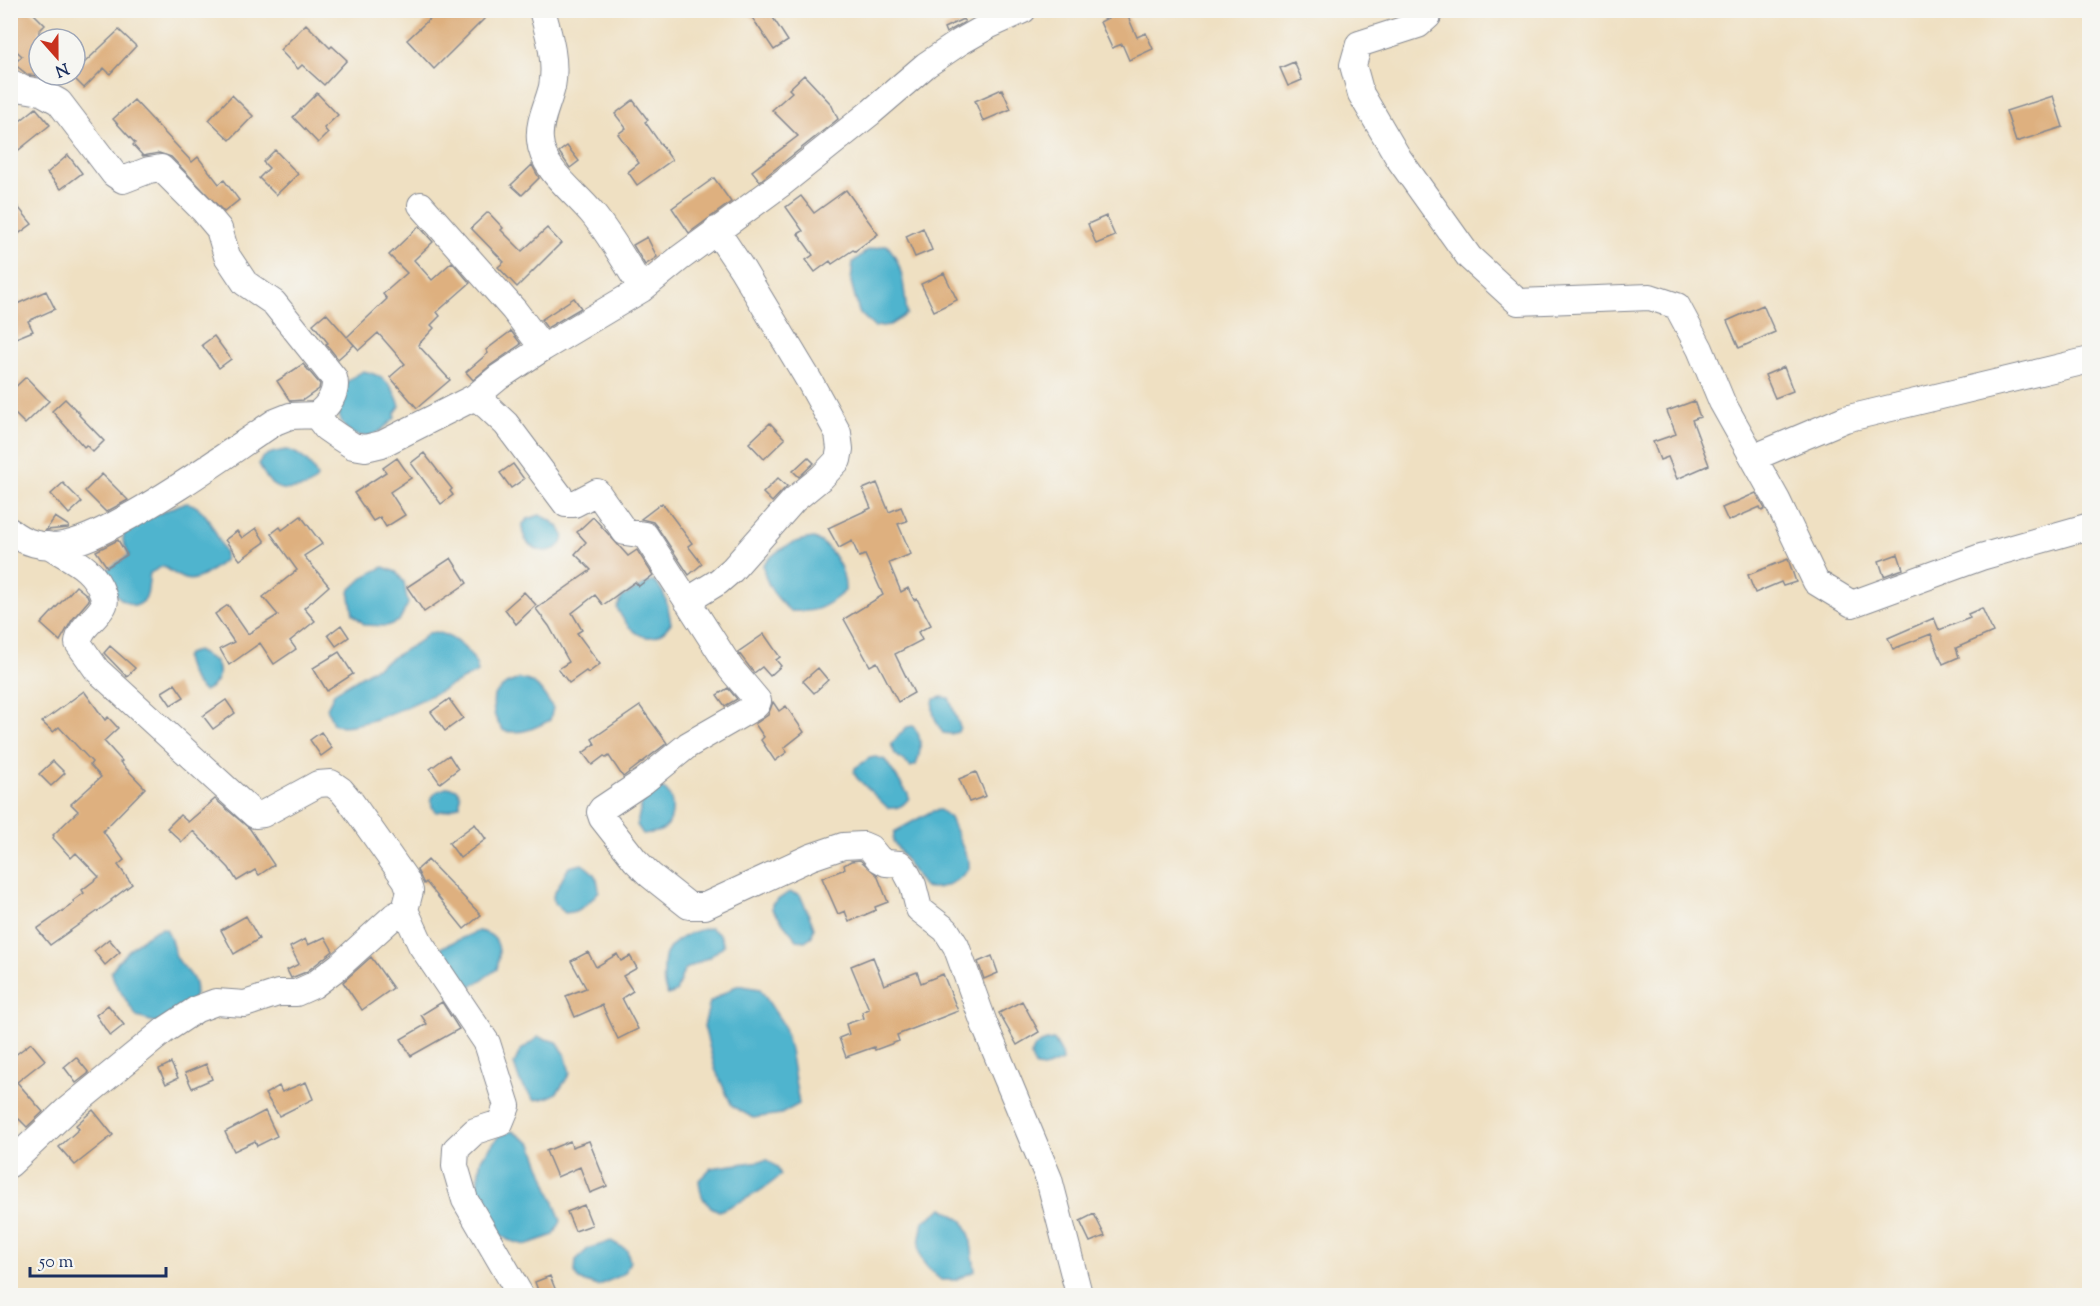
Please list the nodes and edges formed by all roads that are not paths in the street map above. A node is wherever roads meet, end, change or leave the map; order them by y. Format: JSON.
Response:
{"nodes":[{"id":1,"x":542,"y":10,"type":"edge"},
{"id":2,"x":1023,"y":10,"type":"edge"},
{"id":3,"x":1428,"y":10,"type":"edge"},
{"id":4,"x":10,"y":82,"type":"edge"},
{"id":5,"x":421,"y":205,"type":"dead end"},
{"id":6,"x":716,"y":230,"type":"junction"},
{"id":7,"x":642,"y":289,"type":"junction"},
{"id":8,"x":543,"y":348,"type":"junction"},
{"id":9,"x":2090,"y":360,"type":"edge"},
{"id":10,"x":475,"y":397,"type":"junction"},
{"id":11,"x":316,"y":415,"type":"junction"},
{"id":12,"x":1755,"y":458,"type":"junction"},
{"id":13,"x":2090,"y":526,"type":"edge"},
{"id":14,"x":10,"y":531,"type":"edge"},
{"id":15,"x":48,"y":545,"type":"junction"},
{"id":16,"x":687,"y":601,"type":"junction"},
{"id":17,"x":405,"y":910,"type":"junction"},
{"id":18,"x":10,"y":1164,"type":"edge"},
{"id":19,"x":521,"y":1296,"type":"edge"},
{"id":20,"x":1076,"y":1296,"type":"edge"}],
"edges":[{"from":1,"to":7,"type":"street"},
{"from":2,"to":6,"type":"street"},
{"from":3,"to":12,"type":"street"},
{"from":4,"to":11,"type":"street"},
{"from":5,"to":8,"type":"street"},
{"from":6,"to":7,"type":"street"},
{"from":6,"to":16,"type":"street"},
{"from":7,"to":8,"type":"street"},
{"from":8,"to":10,"type":"street"},
{"from":9,"to":12,"type":"street"},
{"from":10,"to":11,"type":"street"},
{"from":10,"to":16,"type":"street"},
{"from":11,"to":15,"type":"street"},
{"from":12,"to":13,"type":"street"},
{"from":14,"to":15,"type":"street"},
{"from":15,"to":17,"type":"street"},
{"from":16,"to":20,"type":"street"},
{"from":17,"to":18,"type":"street"},
{"from":17,"to":19,"type":"street"}]}
